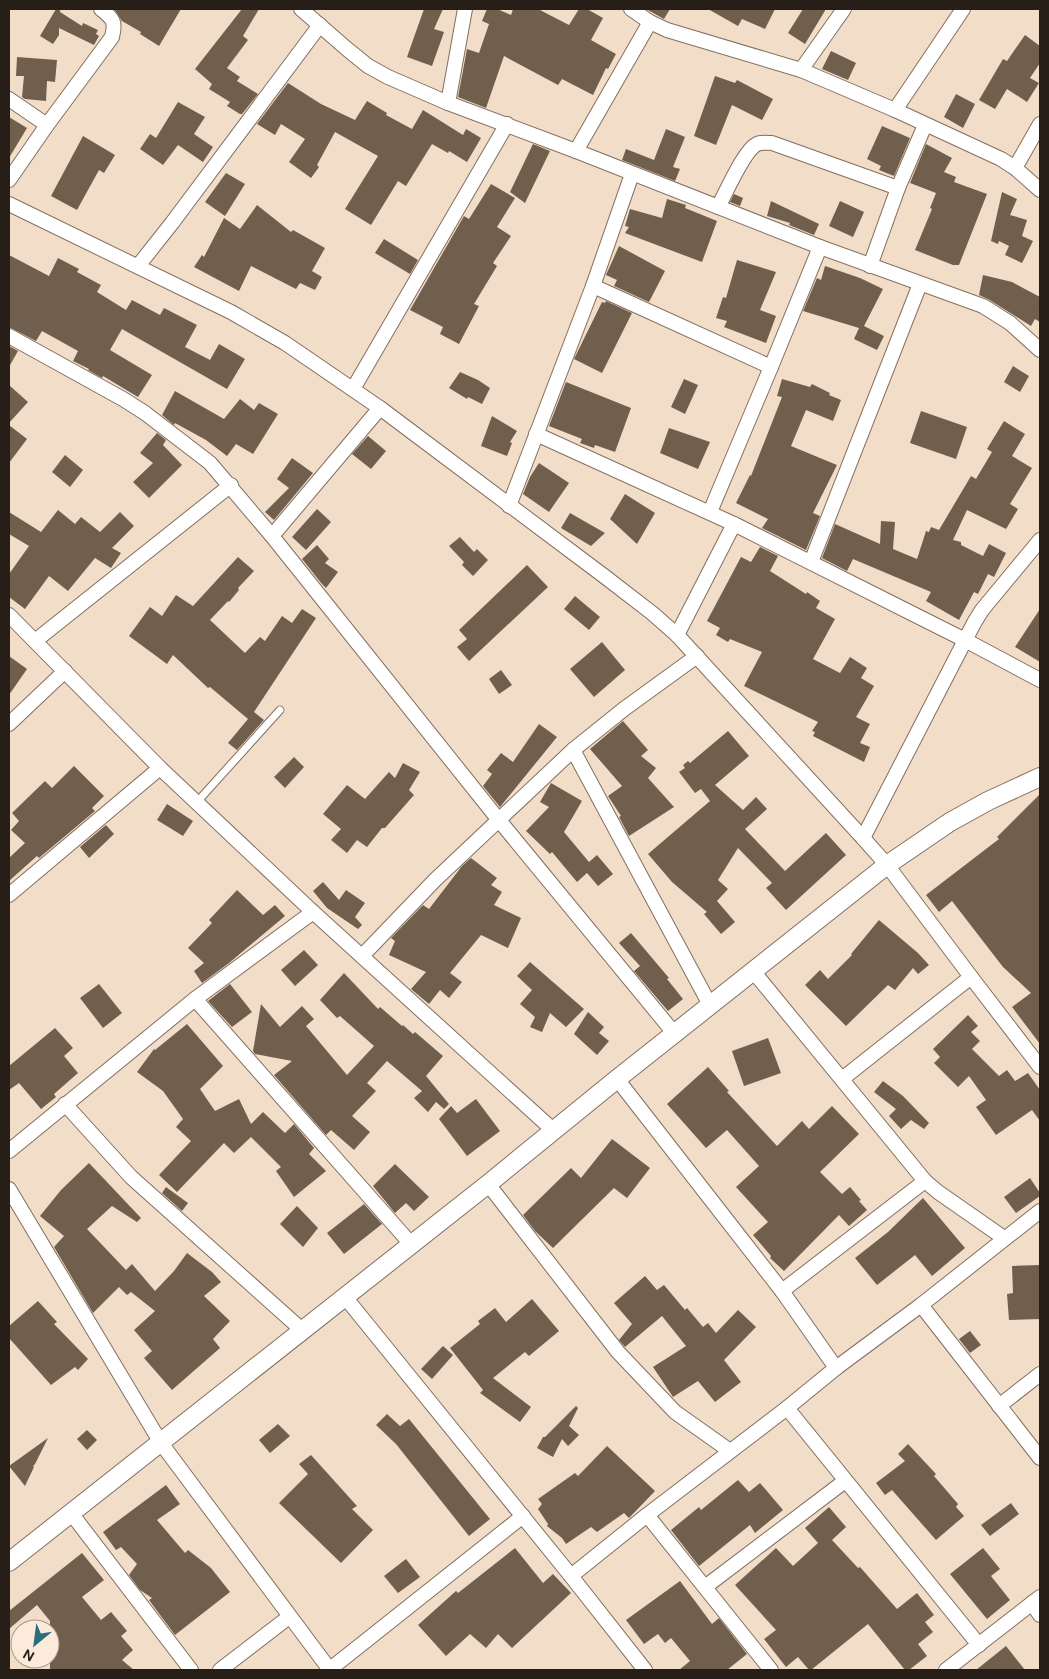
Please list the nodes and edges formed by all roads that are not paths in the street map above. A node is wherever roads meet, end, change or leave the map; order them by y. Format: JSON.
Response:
{"nodes":[{"id":1,"x":101,"y":9,"type":"edge"},
{"id":2,"x":301,"y":9,"type":"edge"},
{"id":3,"x":465,"y":9,"type":"edge"},
{"id":4,"x":631,"y":9,"type":"edge"},
{"id":5,"x":844,"y":9,"type":"edge"},
{"id":6,"x":963,"y":9,"type":"edge"},
{"id":7,"x":650,"y":22,"type":"junction"},
{"id":8,"x":320,"y":25,"type":"junction"},
{"id":9,"x":801,"y":70,"type":"junction"},
{"id":10,"x":9,"y":99,"type":"edge"},
{"id":11,"x":448,"y":103,"type":"junction"},
{"id":12,"x":895,"y":110,"type":"junction"},
{"id":13,"x":507,"y":124,"type":"junction"},
{"id":14,"x":1040,"y":124,"type":"edge"},
{"id":15,"x":46,"y":125,"type":"junction"},
{"id":16,"x":925,"y":125,"type":"junction"},
{"id":17,"x":576,"y":150,"type":"junction"},
{"id":18,"x":1015,"y":168,"type":"junction"},
{"id":19,"x":632,"y":174,"type":"junction"},
{"id":20,"x":9,"y":180,"type":"edge"},
{"id":21,"x":898,"y":188,"type":"junction"},
{"id":22,"x":1040,"y":190,"type":"edge"},
{"id":23,"x":9,"y":204,"type":"edge"},
{"id":24,"x":718,"y":207,"type":"junction"},
{"id":25,"x":820,"y":247,"type":"junction"},
{"id":26,"x":138,"y":266,"type":"junction"},
{"id":27,"x":870,"y":266,"type":"junction"},
{"id":28,"x":920,"y":284,"type":"junction"},
{"id":29,"x":593,"y":286,"type":"junction"},
{"id":30,"x":9,"y":336,"type":"edge"},
{"id":31,"x":1040,"y":350,"type":"edge"},
{"id":32,"x":772,"y":367,"type":"junction"},
{"id":33,"x":353,"y":389,"type":"junction"},
{"id":34,"x":380,"y":408,"type":"junction"},
{"id":35,"x":536,"y":434,"type":"junction"},
{"id":36,"x":231,"y":485,"type":"junction"},
{"id":37,"x":509,"y":506,"type":"junction"},
{"id":38,"x":710,"y":512,"type":"junction"},
{"id":39,"x":734,"y":524,"type":"junction"},
{"id":40,"x":272,"y":536,"type":"junction"},
{"id":41,"x":1040,"y":540,"type":"edge"},
{"id":42,"x":811,"y":562,"type":"junction"},
{"id":43,"x":9,"y":615,"type":"edge"},
{"id":44,"x":677,"y":635,"type":"junction"},
{"id":45,"x":965,"y":640,"type":"junction"},
{"id":46,"x":35,"y":642,"type":"junction"},
{"id":47,"x":697,"y":656,"type":"junction"},
{"id":48,"x":65,"y":671,"type":"junction"},
{"id":49,"x":1040,"y":680,"type":"edge"},
{"id":50,"x":280,"y":710,"type":"dead end"},
{"id":51,"x":9,"y":724,"type":"edge"},
{"id":52,"x":573,"y":750,"type":"junction"},
{"id":53,"x":160,"y":768,"type":"junction"},
{"id":54,"x":1040,"y":777,"type":"edge"},
{"id":55,"x":197,"y":802,"type":"junction"},
{"id":56,"x":498,"y":819,"type":"junction"},
{"id":57,"x":863,"y":838,"type":"junction"},
{"id":58,"x":887,"y":865,"type":"junction"},
{"id":59,"x":9,"y":895,"type":"edge"},
{"id":60,"x":313,"y":912,"type":"junction"},
{"id":61,"x":362,"y":956,"type":"junction"},
{"id":62,"x":753,"y":971,"type":"junction"},
{"id":63,"x":971,"y":977,"type":"junction"},
{"id":64,"x":195,"y":1000,"type":"junction"},
{"id":65,"x":710,"y":1005,"type":"junction"},
{"id":66,"x":674,"y":1033,"type":"junction"},
{"id":67,"x":1040,"y":1067,"type":"edge"},
{"id":68,"x":616,"y":1079,"type":"junction"},
{"id":69,"x":842,"y":1079,"type":"junction"},
{"id":70,"x":65,"y":1104,"type":"junction"},
{"id":71,"x":553,"y":1130,"type":"junction"},
{"id":72,"x":9,"y":1151,"type":"edge"},
{"id":73,"x":925,"y":1180,"type":"junction"},
{"id":74,"x":488,"y":1184,"type":"junction"},
{"id":75,"x":9,"y":1189,"type":"edge"},
{"id":76,"x":1040,"y":1211,"type":"edge"},
{"id":77,"x":1004,"y":1238,"type":"junction"},
{"id":78,"x":411,"y":1244,"type":"junction"},
{"id":79,"x":782,"y":1291,"type":"junction"},
{"id":80,"x":345,"y":1297,"type":"junction"},
{"id":81,"x":921,"y":1305,"type":"junction"},
{"id":82,"x":302,"y":1330,"type":"junction"},
{"id":83,"x":836,"y":1368,"type":"junction"},
{"id":84,"x":1040,"y":1374,"type":"edge"},
{"id":85,"x":998,"y":1406,"type":"junction"},
{"id":86,"x":787,"y":1408,"type":"junction"},
{"id":87,"x":161,"y":1443,"type":"junction"},
{"id":88,"x":730,"y":1451,"type":"junction"},
{"id":89,"x":1040,"y":1458,"type":"edge"},
{"id":90,"x":845,"y":1481,"type":"junction"},
{"id":91,"x":71,"y":1513,"type":"junction"},
{"id":92,"x":647,"y":1515,"type":"junction"},
{"id":93,"x":523,"y":1516,"type":"junction"},
{"id":94,"x":9,"y":1562,"type":"edge"},
{"id":95,"x":571,"y":1576,"type":"junction"},
{"id":96,"x":705,"y":1587,"type":"junction"},
{"id":97,"x":1036,"y":1600,"type":"edge"},
{"id":98,"x":1040,"y":1615,"type":"edge"},
{"id":99,"x":289,"y":1617,"type":"junction"},
{"id":100,"x":979,"y":1645,"type":"junction"},
{"id":101,"x":190,"y":1670,"type":"edge"},
{"id":102,"x":220,"y":1670,"type":"edge"},
{"id":103,"x":329,"y":1670,"type":"edge"},
{"id":104,"x":645,"y":1670,"type":"edge"},
{"id":105,"x":771,"y":1670,"type":"edge"},
{"id":106,"x":946,"y":1670,"type":"edge"}],
"edges":[{"from":1,"to":15,"type":"street"},
{"from":2,"to":8,"type":"street"},
{"from":3,"to":11,"type":"street"},
{"from":4,"to":7,"type":"street"},
{"from":5,"to":9,"type":"street"},
{"from":6,"to":12,"type":"street"},
{"from":7,"to":9,"type":"street"},
{"from":7,"to":17,"type":"street"},
{"from":8,"to":11,"type":"street"},
{"from":8,"to":26,"type":"street"},
{"from":9,"to":12,"type":"street"},
{"from":10,"to":15,"type":"street"},
{"from":11,"to":13,"type":"street"},
{"from":12,"to":16,"type":"street"},
{"from":13,"to":17,"type":"street"},
{"from":13,"to":33,"type":"street"},
{"from":14,"to":18,"type":"street"},
{"from":15,"to":20,"type":"street"},
{"from":16,"to":18,"type":"street"},
{"from":16,"to":21,"type":"street"},
{"from":17,"to":19,"type":"street"},
{"from":18,"to":22,"type":"street"},
{"from":19,"to":24,"type":"street"},
{"from":19,"to":29,"type":"street"},
{"from":21,"to":24,"type":"street"},
{"from":21,"to":27,"type":"street"},
{"from":23,"to":26,"type":"street"},
{"from":24,"to":25,"type":"street"},
{"from":25,"to":27,"type":"street"},
{"from":25,"to":32,"type":"street"},
{"from":26,"to":33,"type":"street"},
{"from":27,"to":28,"type":"street"},
{"from":28,"to":31,"type":"street"},
{"from":28,"to":42,"type":"street"},
{"from":29,"to":32,"type":"street"},
{"from":29,"to":35,"type":"street"},
{"from":30,"to":36,"type":"street"},
{"from":32,"to":38,"type":"street"},
{"from":33,"to":34,"type":"street"},
{"from":34,"to":37,"type":"street"},
{"from":34,"to":40,"type":"street"},
{"from":35,"to":37,"type":"street"},
{"from":35,"to":38,"type":"street"},
{"from":36,"to":40,"type":"street"},
{"from":36,"to":46,"type":"street"},
{"from":37,"to":44,"type":"street"},
{"from":38,"to":39,"type":"street"},
{"from":39,"to":42,"type":"street"},
{"from":39,"to":44,"type":"street"},
{"from":40,"to":56,"type":"street"},
{"from":41,"to":45,"type":"street"},
{"from":42,"to":45,"type":"street"},
{"from":43,"to":46,"type":"street"},
{"from":44,"to":47,"type":"street"},
{"from":45,"to":49,"type":"street"},
{"from":45,"to":57,"type":"street"},
{"from":46,"to":48,"type":"street"},
{"from":47,"to":52,"type":"street"},
{"from":47,"to":57,"type":"street"},
{"from":48,"to":51,"type":"street"},
{"from":48,"to":53,"type":"street"},
{"from":50,"to":55,"type":"lane"},
{"from":52,"to":56,"type":"street"},
{"from":52,"to":65,"type":"street"},
{"from":53,"to":55,"type":"street"},
{"from":53,"to":59,"type":"street"},
{"from":54,"to":58,"type":"street"},
{"from":55,"to":60,"type":"street"},
{"from":56,"to":61,"type":"street"},
{"from":56,"to":66,"type":"street"},
{"from":57,"to":58,"type":"street"},
{"from":58,"to":62,"type":"street"},
{"from":58,"to":63,"type":"street"},
{"from":60,"to":61,"type":"street"},
{"from":60,"to":64,"type":"street"},
{"from":61,"to":71,"type":"street"},
{"from":62,"to":65,"type":"street"},
{"from":62,"to":69,"type":"street"},
{"from":63,"to":67,"type":"street"},
{"from":63,"to":69,"type":"street"},
{"from":64,"to":70,"type":"street"},
{"from":64,"to":78,"type":"street"},
{"from":65,"to":66,"type":"street"},
{"from":66,"to":68,"type":"street"},
{"from":68,"to":71,"type":"street"},
{"from":68,"to":79,"type":"street"},
{"from":69,"to":73,"type":"street"},
{"from":70,"to":72,"type":"street"},
{"from":70,"to":82,"type":"street"},
{"from":71,"to":74,"type":"street"},
{"from":73,"to":77,"type":"street"},
{"from":73,"to":79,"type":"street"},
{"from":74,"to":78,"type":"street"},
{"from":74,"to":88,"type":"street"},
{"from":75,"to":87,"type":"street"},
{"from":76,"to":77,"type":"street"},
{"from":77,"to":81,"type":"street"},
{"from":78,"to":80,"type":"street"},
{"from":79,"to":83,"type":"street"},
{"from":80,"to":82,"type":"street"},
{"from":80,"to":93,"type":"street"},
{"from":81,"to":83,"type":"street"},
{"from":81,"to":85,"type":"street"},
{"from":82,"to":87,"type":"street"},
{"from":83,"to":86,"type":"street"},
{"from":84,"to":85,"type":"street"},
{"from":85,"to":89,"type":"street"},
{"from":86,"to":88,"type":"street"},
{"from":86,"to":90,"type":"street"},
{"from":87,"to":91,"type":"street"},
{"from":87,"to":99,"type":"street"},
{"from":88,"to":92,"type":"street"},
{"from":90,"to":96,"type":"street"},
{"from":90,"to":100,"type":"street"},
{"from":91,"to":94,"type":"street"},
{"from":91,"to":101,"type":"street"},
{"from":92,"to":95,"type":"street"},
{"from":92,"to":96,"type":"street"},
{"from":93,"to":95,"type":"street"},
{"from":93,"to":103,"type":"street"},
{"from":95,"to":104,"type":"street"},
{"from":96,"to":105,"type":"street"},
{"from":97,"to":98,"type":"street"},
{"from":97,"to":100,"type":"street"},
{"from":99,"to":102,"type":"street"},
{"from":99,"to":103,"type":"street"},
{"from":100,"to":106,"type":"street"}]}
